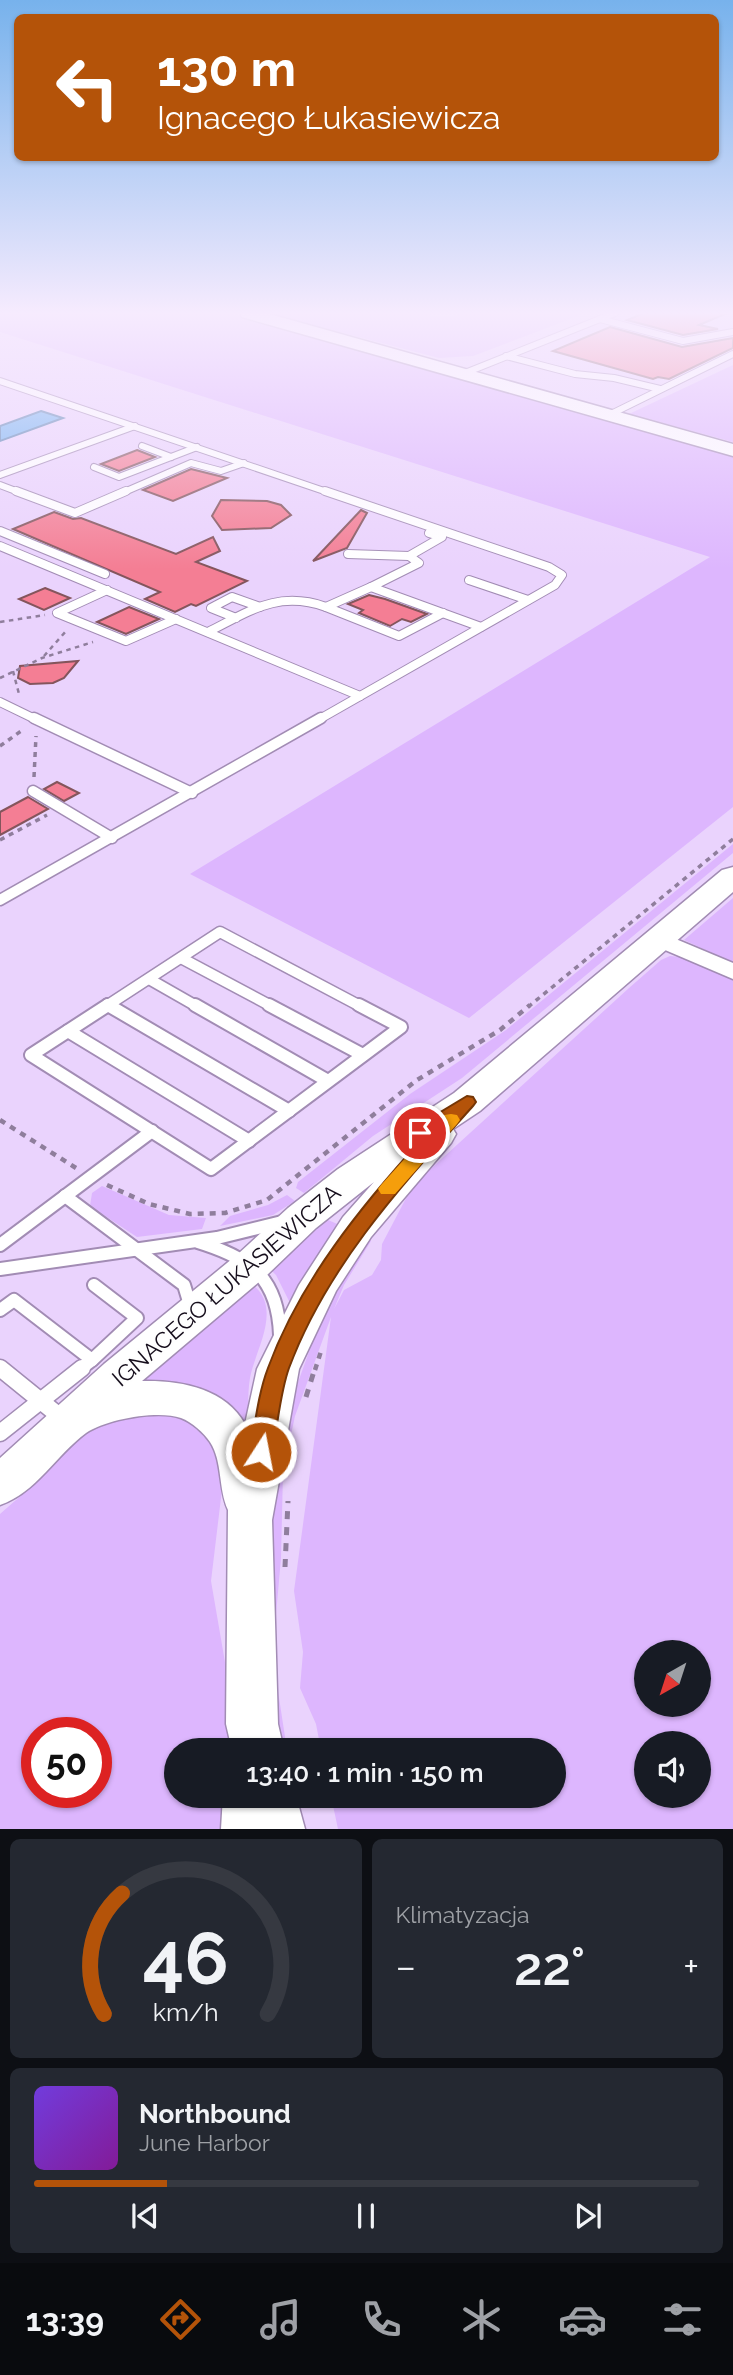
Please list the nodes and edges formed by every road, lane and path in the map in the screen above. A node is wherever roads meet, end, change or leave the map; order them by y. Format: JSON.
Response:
{"nodes":[{"id":1,"x":52,"y":398,"type":"edge"},
{"id":2,"x":552,"y":398,"type":"edge"},
{"id":3,"x":642,"y":398,"type":"edge"},
{"id":4,"x":609,"y":415,"type":"junction"},
{"id":5,"x":135,"y":426,"type":"junction"},
{"id":6,"x":142,"y":446,"type":"dead end"},
{"id":7,"x":197,"y":447,"type":"junction"},
{"id":8,"x":733,"y":450,"type":"edge"},
{"id":9,"x":171,"y":457,"type":"junction"},
{"id":10,"x":244,"y":463,"type":"junction"},
{"id":11,"x":94,"y":467,"type":"dead end"},
{"id":12,"x":0,"y":475,"type":"edge"},
{"id":13,"x":0,"y":485,"type":"edge"},
{"id":14,"x":318,"y":495,"type":"dead end"},
{"id":15,"x":0,"y":531,"type":"edge"},
{"id":16,"x":0,"y":546,"type":"edge"},
{"id":17,"x":348,"y":554,"type":"dead end"},
{"id":18,"x":409,"y":556,"type":"junction"},
{"id":19,"x":26,"y":557,"type":"junction"},
{"id":20,"x":10,"y":563,"type":"dead end"},
{"id":21,"x":105,"y":573,"type":"dead end"},
{"id":22,"x":469,"y":580,"type":"dead end"},
{"id":23,"x":371,"y":587,"type":"junction"},
{"id":24,"x":107,"y":590,"type":"junction"},
{"id":25,"x":528,"y":600,"type":"junction"},
{"id":26,"x":260,"y":607,"type":"junction"},
{"id":27,"x":326,"y":607,"type":"junction"},
{"id":28,"x":57,"y":613,"type":"junction"},
{"id":29,"x":443,"y":613,"type":"junction"},
{"id":30,"x":236,"y":618,"type":"junction"},
{"id":31,"x":176,"y":619,"type":"junction"},
{"id":32,"x":75,"y":620,"type":"junction"},
{"id":33,"x":0,"y":622,"type":"edge"},
{"id":34,"x":481,"y":626,"type":"junction"},
{"id":35,"x":208,"y":632,"type":"junction"},
{"id":36,"x":115,"y":637,"type":"junction"},
{"id":37,"x":42,"y":658,"type":"junction"},
{"id":38,"x":13,"y":671,"type":"junction"},
{"id":39,"x":0,"y":678,"type":"edge"},
{"id":40,"x":360,"y":696,"type":"junction"},
{"id":41,"x":0,"y":702,"type":"edge"},
{"id":42,"x":24,"y":713,"type":"junction"},
{"id":43,"x":37,"y":720,"type":"junction"},
{"id":44,"x":0,"y":746,"type":"edge"},
{"id":45,"x":33,"y":791,"type":"joint"},
{"id":46,"x":192,"y":793,"type":"junction"},
{"id":47,"x":61,"y":808,"type":"junction"},
{"id":48,"x":111,"y":838,"type":"junction"},
{"id":49,"x":733,"y":839,"type":"edge"},
{"id":50,"x":0,"y":840,"type":"edge"},
{"id":51,"x":733,"y":876,"type":"edge"},
{"id":52,"x":2,"y":897,"type":"edge"},
{"id":53,"x":659,"y":939,"type":"junction"},
{"id":54,"x":181,"y":958,"type":"junction"},
{"id":55,"x":733,"y":972,"type":"edge"},
{"id":56,"x":149,"y":979,"type":"junction"},
{"id":57,"x":108,"y":1005,"type":"junction"},
{"id":58,"x":68,"y":1031,"type":"junction"},
{"id":59,"x":363,"y":1055,"type":"junction"},
{"id":60,"x":328,"y":1081,"type":"junction"},
{"id":61,"x":467,"y":1102,"type":"junction"},
{"id":62,"x":289,"y":1111,"type":"junction"},
{"id":63,"x":152,"y":1131,"type":"junction"},
{"id":64,"x":249,"y":1140,"type":"junction"},
{"id":65,"x":65,"y":1196,"type":"junction"},
{"id":66,"x":300,"y":1204,"type":"junction"},
{"id":67,"x":215,"y":1213,"type":"dead end"},
{"id":68,"x":194,"y":1241,"type":"junction"},
{"id":69,"x":0,"y":1245,"type":"edge"},
{"id":70,"x":136,"y":1250,"type":"junction"},
{"id":71,"x":252,"y":1265,"type":"junction"},
{"id":72,"x":0,"y":1269,"type":"edge"},
{"id":73,"x":94,"y":1285,"type":"dead end"},
{"id":74,"x":0,"y":1310,"type":"edge"},
{"id":75,"x":194,"y":1314,"type":"junction"},
{"id":76,"x":326,"y":1335,"type":"dead end"},
{"id":77,"x":92,"y":1360,"type":"junction"},
{"id":78,"x":0,"y":1368,"type":"edge"},
{"id":79,"x":278,"y":1369,"type":"junction"},
{"id":80,"x":304,"y":1404,"type":"dead end"},
{"id":81,"x":54,"y":1412,"type":"junction"},
{"id":82,"x":0,"y":1433,"type":"edge"},
{"id":83,"x":0,"y":1486,"type":"edge"},
{"id":84,"x":288,"y":1489,"type":"dead end"},
{"id":85,"x":248,"y":1520,"type":"junction"},
{"id":86,"x":285,"y":1571,"type":"dead end"},
{"id":87,"x":254,"y":1738,"type":"edge"},
{"id":88,"x":249,"y":1808,"type":"edge"},
{"id":89,"x":273,"y":1808,"type":"edge"},
{"id":90,"x":248,"y":1829,"type":"edge"},
{"id":91,"x":278,"y":1829,"type":"edge"}],
"edges":[{"from":1,"to":5,"type":"lane"},
{"from":2,"to":4,"type":"main road"},
{"from":3,"to":4,"type":"lane"},
{"from":4,"to":8,"type":"main road"},
{"from":5,"to":7,"type":"lane"},
{"from":5,"to":12,"type":"lane"},
{"from":6,"to":9,"type":"lane"},
{"from":7,"to":9,"type":"lane"},
{"from":7,"to":10,"type":"lane"},
{"from":9,"to":11,"type":"lane"},
{"from":10,"to":13,"type":"lane"},
{"from":10,"to":25,"type":"lane"},
{"from":14,"to":18,"type":"lane"},
{"from":15,"to":21,"type":"lane"},
{"from":16,"to":19,"type":"lane"},
{"from":17,"to":18,"type":"lane"},
{"from":18,"to":23,"type":"lane"},
{"from":19,"to":20,"type":"lane"},
{"from":19,"to":24,"type":"lane"},
{"from":22,"to":25,"type":"lane"},
{"from":23,"to":27,"type":"lane"},
{"from":23,"to":29,"type":"lane"},
{"from":24,"to":28,"type":"lane"},
{"from":24,"to":31,"type":"lane"},
{"from":25,"to":34,"type":"lane"},
{"from":26,"to":27,"type":"lane"},
{"from":26,"to":30,"type":"lane"},
{"from":26,"to":30,"type":"lane"},
{"from":27,"to":29,"type":"lane"},
{"from":28,"to":32,"type":"lane"},
{"from":28,"to":33,"type":"path"},
{"from":29,"to":34,"type":"lane"},
{"from":30,"to":35,"type":"lane"},
{"from":31,"to":35,"type":"lane"},
{"from":31,"to":36,"type":"lane"},
{"from":32,"to":36,"type":"lane"},
{"from":32,"to":37,"type":"path"},
{"from":34,"to":40,"type":"lane"},
{"from":35,"to":40,"type":"lane"},
{"from":36,"to":37,"type":"path"},
{"from":37,"to":38,"type":"path"},
{"from":38,"to":39,"type":"path"},
{"from":38,"to":42,"type":"path"},
{"from":40,"to":46,"type":"lane"},
{"from":41,"to":42,"type":"lane"},
{"from":42,"to":43,"type":"lane"},
{"from":43,"to":44,"type":"path"},
{"from":43,"to":45,"type":"path"},
{"from":43,"to":46,"type":"lane"},
{"from":45,"to":47,"type":"lane"},
{"from":46,"to":48,"type":"lane"},
{"from":47,"to":48,"type":"lane"},
{"from":47,"to":50,"type":"path"},
{"from":48,"to":52,"type":"lane"},
{"from":49,"to":66,"type":"path"},
{"from":51,"to":53,"type":"main road","name":"IGNACEGO ŁUKASIEWICZA"},
{"from":53,"to":55,"type":"street"},
{"from":53,"to":61,"type":"main road","name":"IGNACEGO ŁUKASIEWICZA"},
{"from":54,"to":56,"type":"lane"},
{"from":54,"to":59,"type":"lane"},
{"from":54,"to":59,"type":"lane"},
{"from":56,"to":57,"type":"lane"},
{"from":56,"to":60,"type":"lane"},
{"from":57,"to":58,"type":"lane"},
{"from":57,"to":62,"type":"lane"},
{"from":58,"to":63,"type":"lane"},
{"from":58,"to":64,"type":"lane"},
{"from":59,"to":60,"type":"lane"},
{"from":60,"to":62,"type":"lane"},
{"from":61,"to":66,"type":"main road","name":"IGNACEGO ŁUKASIEWICZA"},
{"from":61,"to":79,"type":"main road","name":"IGNACEGO ŁUKASIEWICZA"},
{"from":62,"to":64,"type":"lane"},
{"from":63,"to":64,"type":"lane"},
{"from":63,"to":65,"type":"lane"},
{"from":65,"to":69,"type":"lane"},
{"from":65,"to":70,"type":"lane"},
{"from":66,"to":67,"type":"path"},
{"from":66,"to":68,"type":"lane"},
{"from":66,"to":71,"type":"main road","name":"IGNACEGO ŁUKASIEWICZA"},
{"from":68,"to":70,"type":"lane"},
{"from":68,"to":71,"type":"lane"},
{"from":70,"to":72,"type":"lane"},
{"from":70,"to":75,"type":"lane"},
{"from":71,"to":75,"type":"main road","name":"IGNACEGO ŁUKASIEWICZA"},
{"from":71,"to":79,"type":"lane"},
{"from":73,"to":77,"type":"lane"},
{"from":74,"to":77,"type":"lane"},
{"from":75,"to":81,"type":"main road","name":"IGNACEGO ŁUKASIEWICZA"},
{"from":76,"to":80,"type":"path"},
{"from":77,"to":81,"type":"lane"},
{"from":78,"to":81,"type":"lane"},
{"from":79,"to":85,"type":"main road","name":"IGNACEGO ŁUKASIEWICZA"},
{"from":81,"to":82,"type":"lane"},
{"from":81,"to":83,"type":"main road","name":"IGNACEGO ŁUKASIEWICZA"},
{"from":81,"to":85,"type":"main road"},
{"from":84,"to":86,"type":"path"},
{"from":85,"to":87,"type":"main road","name":"IGNACEGO ŁUKASIEWICZA"},
{"from":88,"to":90,"type":"main road"},
{"from":89,"to":91,"type":"main road"}]}
